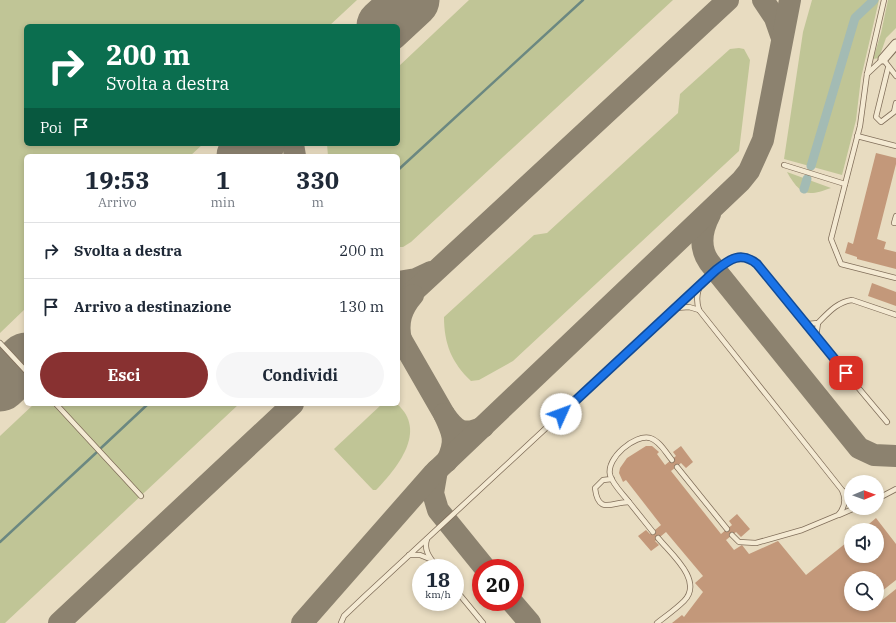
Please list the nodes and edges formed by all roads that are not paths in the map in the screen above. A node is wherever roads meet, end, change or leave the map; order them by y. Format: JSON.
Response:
{"nodes":[{"id":1,"x":884,"y":0,"type":"edge"},
{"id":2,"x":896,"y":44,"type":"edge"},
{"id":3,"x":883,"y":59,"type":"junction"},
{"id":4,"x":888,"y":68,"type":"junction"},
{"id":5,"x":866,"y":74,"type":"junction"},
{"id":6,"x":896,"y":76,"type":"edge"},
{"id":7,"x":896,"y":103,"type":"edge"},
{"id":8,"x":895,"y":111,"type":"edge"},
{"id":9,"x":857,"y":136,"type":"junction"},
{"id":10,"x":896,"y":146,"type":"edge"},
{"id":11,"x":784,"y":165,"type":"dead end"},
{"id":12,"x":845,"y":184,"type":"junction"},
{"id":13,"x":896,"y":216,"type":"edge"},
{"id":14,"x":896,"y":223,"type":"edge"},
{"id":15,"x":896,"y":278,"type":"edge"},
{"id":16,"x":700,"y":285,"type":"junction"},
{"id":17,"x":675,"y":308,"type":"junction"},
{"id":18,"x":699,"y":310,"type":"junction"},
{"id":19,"x":896,"y":315,"type":"edge"},
{"id":20,"x":803,"y":321,"type":"junction"},
{"id":21,"x":818,"y":323,"type":"junction"},
{"id":22,"x":816,"y":337,"type":"junction"},
{"id":23,"x":0,"y":343,"type":"edge"},
{"id":24,"x":24,"y":369,"type":"edge"},
{"id":25,"x":58,"y":406,"type":"edge"},
{"id":26,"x":887,"y":422,"type":"dead end"},
{"id":27,"x":672,"y":460,"type":"dead end"},
{"id":28,"x":677,"y":467,"type":"dead end"},
{"id":29,"x":612,"y":479,"type":"junction"},
{"id":30,"x":896,"y":489,"type":"edge"},
{"id":31,"x":842,"y":490,"type":"joint"},
{"id":32,"x":884,"y":495,"type":"edge"},
{"id":33,"x":141,"y":496,"type":"dead end"},
{"id":34,"x":629,"y":502,"type":"junction"},
{"id":35,"x":844,"y":513,"type":"edge"},
{"id":36,"x":838,"y":515,"type":"junction"},
{"id":37,"x":727,"y":529,"type":"dead end"},
{"id":38,"x":653,"y":532,"type":"dead end"},
{"id":39,"x":732,"y":535,"type":"dead end"},
{"id":40,"x":428,"y":537,"type":"junction"},
{"id":41,"x":658,"y":538,"type":"dead end"},
{"id":42,"x":409,"y":555,"type":"junction"},
{"id":43,"x":430,"y":559,"type":"edge"},
{"id":44,"x":432,"y":559,"type":"edge"},
{"id":45,"x":464,"y":600,"type":"edge"},
{"id":46,"x":341,"y":623,"type":"edge"},
{"id":47,"x":483,"y":623,"type":"edge"},
{"id":48,"x":657,"y":623,"type":"edge"}],
"edges":[{"from":1,"to":5,"type":"lane"},
{"from":2,"to":3,"type":"street"},
{"from":3,"to":4,"type":"lane"},
{"from":3,"to":5,"type":"lane"},
{"from":4,"to":6,"type":"lane"},
{"from":4,"to":8,"type":"lane"},
{"from":5,"to":9,"type":"lane"},
{"from":7,"to":8,"type":"lane"},
{"from":9,"to":10,"type":"lane"},
{"from":9,"to":12,"type":"lane"},
{"from":11,"to":12,"type":"lane"},
{"from":12,"to":15,"type":"lane"},
{"from":13,"to":14,"type":"lane"},
{"from":16,"to":17,"type":"lane"},
{"from":16,"to":18,"type":"lane"},
{"from":16,"to":20,"type":"lane"},
{"from":17,"to":18,"type":"lane"},
{"from":17,"to":40,"type":"lane"},
{"from":18,"to":31,"type":"lane"},
{"from":19,"to":21,"type":"lane"},
{"from":20,"to":21,"type":"lane"},
{"from":20,"to":22,"type":"lane"},
{"from":21,"to":22,"type":"lane"},
{"from":22,"to":26,"type":"lane"},
{"from":23,"to":24,"type":"lane"},
{"from":25,"to":33,"type":"lane"},
{"from":27,"to":29,"type":"lane"},
{"from":28,"to":37,"type":"lane"},
{"from":29,"to":34,"type":"lane"},
{"from":29,"to":34,"type":"lane"},
{"from":30,"to":32,"type":"lane"},
{"from":31,"to":36,"type":"lane"},
{"from":34,"to":38,"type":"lane"},
{"from":35,"to":36,"type":"lane"},
{"from":36,"to":39,"type":"lane"},
{"from":40,"to":42,"type":"lane"},
{"from":40,"to":44,"type":"lane"},
{"from":41,"to":48,"type":"lane"},
{"from":42,"to":43,"type":"lane"},
{"from":42,"to":46,"type":"lane"},
{"from":45,"to":47,"type":"lane"}]}
